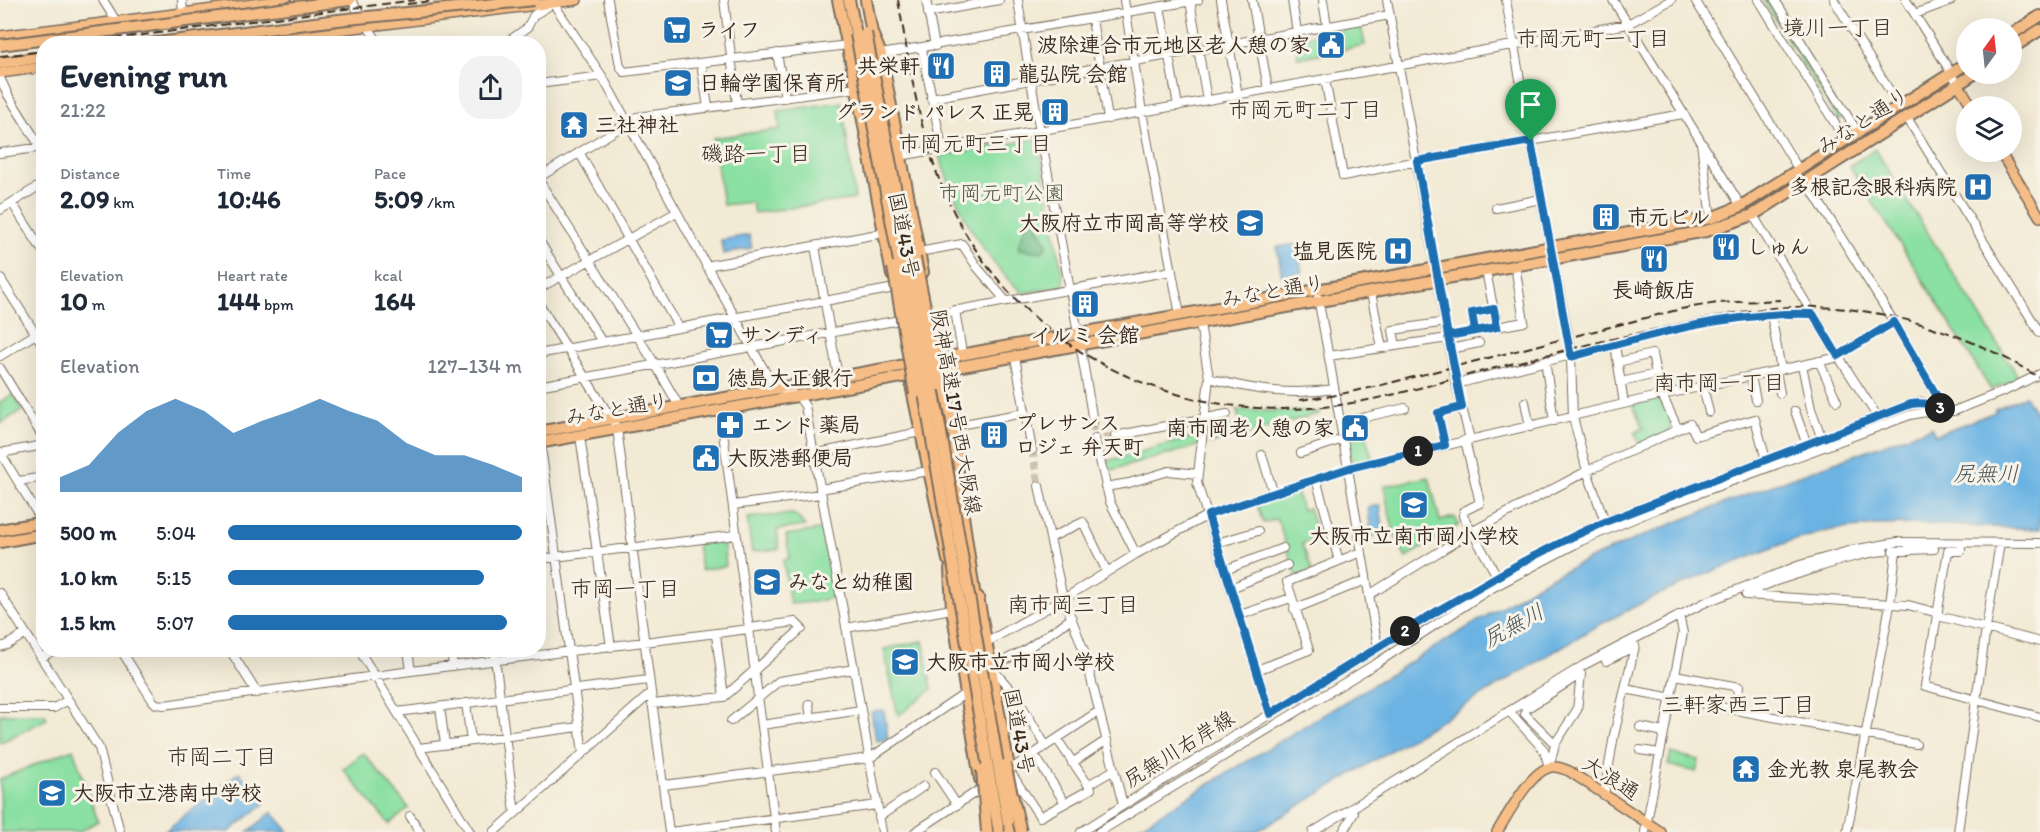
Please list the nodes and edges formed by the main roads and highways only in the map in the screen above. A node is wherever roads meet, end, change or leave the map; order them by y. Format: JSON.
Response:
{"nodes":[{"id":1,"x":286,"y":0,"type":"edge"},
{"id":2,"x":351,"y":0,"type":"edge"},
{"id":3,"x":534,"y":0,"type":"edge"},
{"id":4,"x":577,"y":0,"type":"edge"},
{"id":5,"x":849,"y":0,"type":"edge"},
{"id":6,"x":864,"y":1,"type":"edge"},
{"id":7,"x":552,"y":2,"type":"edge"},
{"id":8,"x":840,"y":3,"type":"edge"},
{"id":9,"x":2040,"y":16,"type":"edge"},
{"id":10,"x":2022,"y":28,"type":"edge"},
{"id":11,"x":2040,"y":30,"type":"edge"},
{"id":12,"x":0,"y":36,"type":"edge"},
{"id":13,"x":70,"y":36,"type":"edge"},
{"id":14,"x":212,"y":36,"type":"edge"},
{"id":15,"x":313,"y":36,"type":"edge"},
{"id":16,"x":36,"y":40,"type":"edge"},
{"id":17,"x":2022,"y":42,"type":"edge"},
{"id":18,"x":0,"y":45,"type":"edge"},
{"id":19,"x":878,"y":56,"type":"junction"},
{"id":20,"x":36,"y":58,"type":"edge"},
{"id":21,"x":0,"y":63,"type":"edge"},
{"id":22,"x":36,"y":69,"type":"edge"},
{"id":23,"x":1956,"y":71,"type":"edge"},
{"id":24,"x":0,"y":73,"type":"edge"},
{"id":25,"x":1958,"y":84,"type":"joint"},
{"id":26,"x":1966,"y":96,"type":"edge"},
{"id":27,"x":861,"y":105,"type":"junction"},
{"id":28,"x":2006,"y":162,"type":"edge"},
{"id":29,"x":2040,"y":216,"type":"edge"},
{"id":30,"x":939,"y":357,"type":"junction"},
{"id":31,"x":908,"y":364,"type":"junction"},
{"id":32,"x":942,"y":370,"type":"junction"},
{"id":33,"x":909,"y":376,"type":"junction"},
{"id":34,"x":614,"y":424,"type":"junction"},
{"id":35,"x":546,"y":437,"type":"edge"},
{"id":36,"x":546,"y":438,"type":"edge"},
{"id":37,"x":939,"y":482,"type":"junction"},
{"id":38,"x":952,"y":495,"type":"junction"},
{"id":39,"x":36,"y":527,"type":"edge"},
{"id":40,"x":36,"y":529,"type":"edge"},
{"id":41,"x":0,"y":530,"type":"edge"},
{"id":42,"x":0,"y":542,"type":"edge"},
{"id":43,"x":971,"y":569,"type":"junction"},
{"id":44,"x":954,"y":608,"type":"junction"},
{"id":45,"x":1646,"y":827,"type":"edge"},
{"id":46,"x":1004,"y":829,"type":"edge"},
{"id":47,"x":986,"y":832,"type":"edge"},
{"id":48,"x":1023,"y":832,"type":"edge"},
{"id":49,"x":1497,"y":832,"type":"edge"},
{"id":50,"x":1661,"y":832,"type":"edge"}],
"edges":[{"from":1,"to":12,"type":"main road"},
{"from":2,"to":13,"type":"highway","bridge":true},
{"from":3,"to":14,"type":"highway","bridge":true},
{"from":4,"to":7,"type":"main road"},
{"from":5,"to":37,"type":"highway","name":"阪神高速17号西大阪線","bridge":true},
{"from":6,"to":19,"type":"highway"},
{"from":6,"to":38,"type":"highway","name":"阪神高速17号西大阪線","bridge":true},
{"from":7,"to":15,"type":"main road"},
{"from":8,"to":27,"type":"highway","name":"国道43号"},
{"from":9,"to":10,"type":"highway"},
{"from":11,"to":17,"type":"highway"},
{"from":16,"to":18,"type":"highway","bridge":true},
{"from":19,"to":30,"type":"highway","name":"国道43号"},
{"from":19,"to":38,"type":"highway","bridge":true},
{"from":20,"to":21,"type":"highway"},
{"from":22,"to":24,"type":"main road"},
{"from":23,"to":30,"type":"highway","name":"みなと通り"},
{"from":25,"to":26,"type":"main road"},
{"from":25,"to":32,"type":"highway","name":"みなと通り"},
{"from":27,"to":31,"type":"highway","name":"国道43号"},
{"from":27,"to":37,"type":"highway","bridge":true},
{"from":28,"to":29,"type":"main road"},
{"from":30,"to":31,"type":"highway","name":"みなと通り"},
{"from":30,"to":32,"type":"highway","name":"国道43号"},
{"from":31,"to":33,"type":"highway","name":"国道43号"},
{"from":31,"to":34,"type":"highway","name":"みなと通り"},
{"from":32,"to":33,"type":"highway","name":"みなと通り"},
{"from":32,"to":43,"type":"highway","name":"国道43号"},
{"from":33,"to":34,"type":"highway","name":"みなと通り"},
{"from":33,"to":44,"type":"highway","name":"国道43号"},
{"from":34,"to":35,"type":"highway","name":"みなと通り"},
{"from":34,"to":36,"type":"highway","name":"みなと通り"},
{"from":37,"to":46,"type":"highway","name":"阪神高速17号西大阪線","bridge":true},
{"from":38,"to":46,"type":"highway","name":"阪神高速17号西大阪線","bridge":true},
{"from":39,"to":41,"type":"highway"},
{"from":40,"to":42,"type":"highway"},
{"from":43,"to":48,"type":"highway"},
{"from":43,"to":48,"type":"highway","name":"国道43号","bridge":true},
{"from":44,"to":47,"type":"highway"},
{"from":44,"to":47,"type":"highway","name":"国道43号","bridge":true},
{"from":45,"to":49,"type":"main road","name":"大浪通"},
{"from":45,"to":50,"type":"main road","name":"大浪通"}]}
